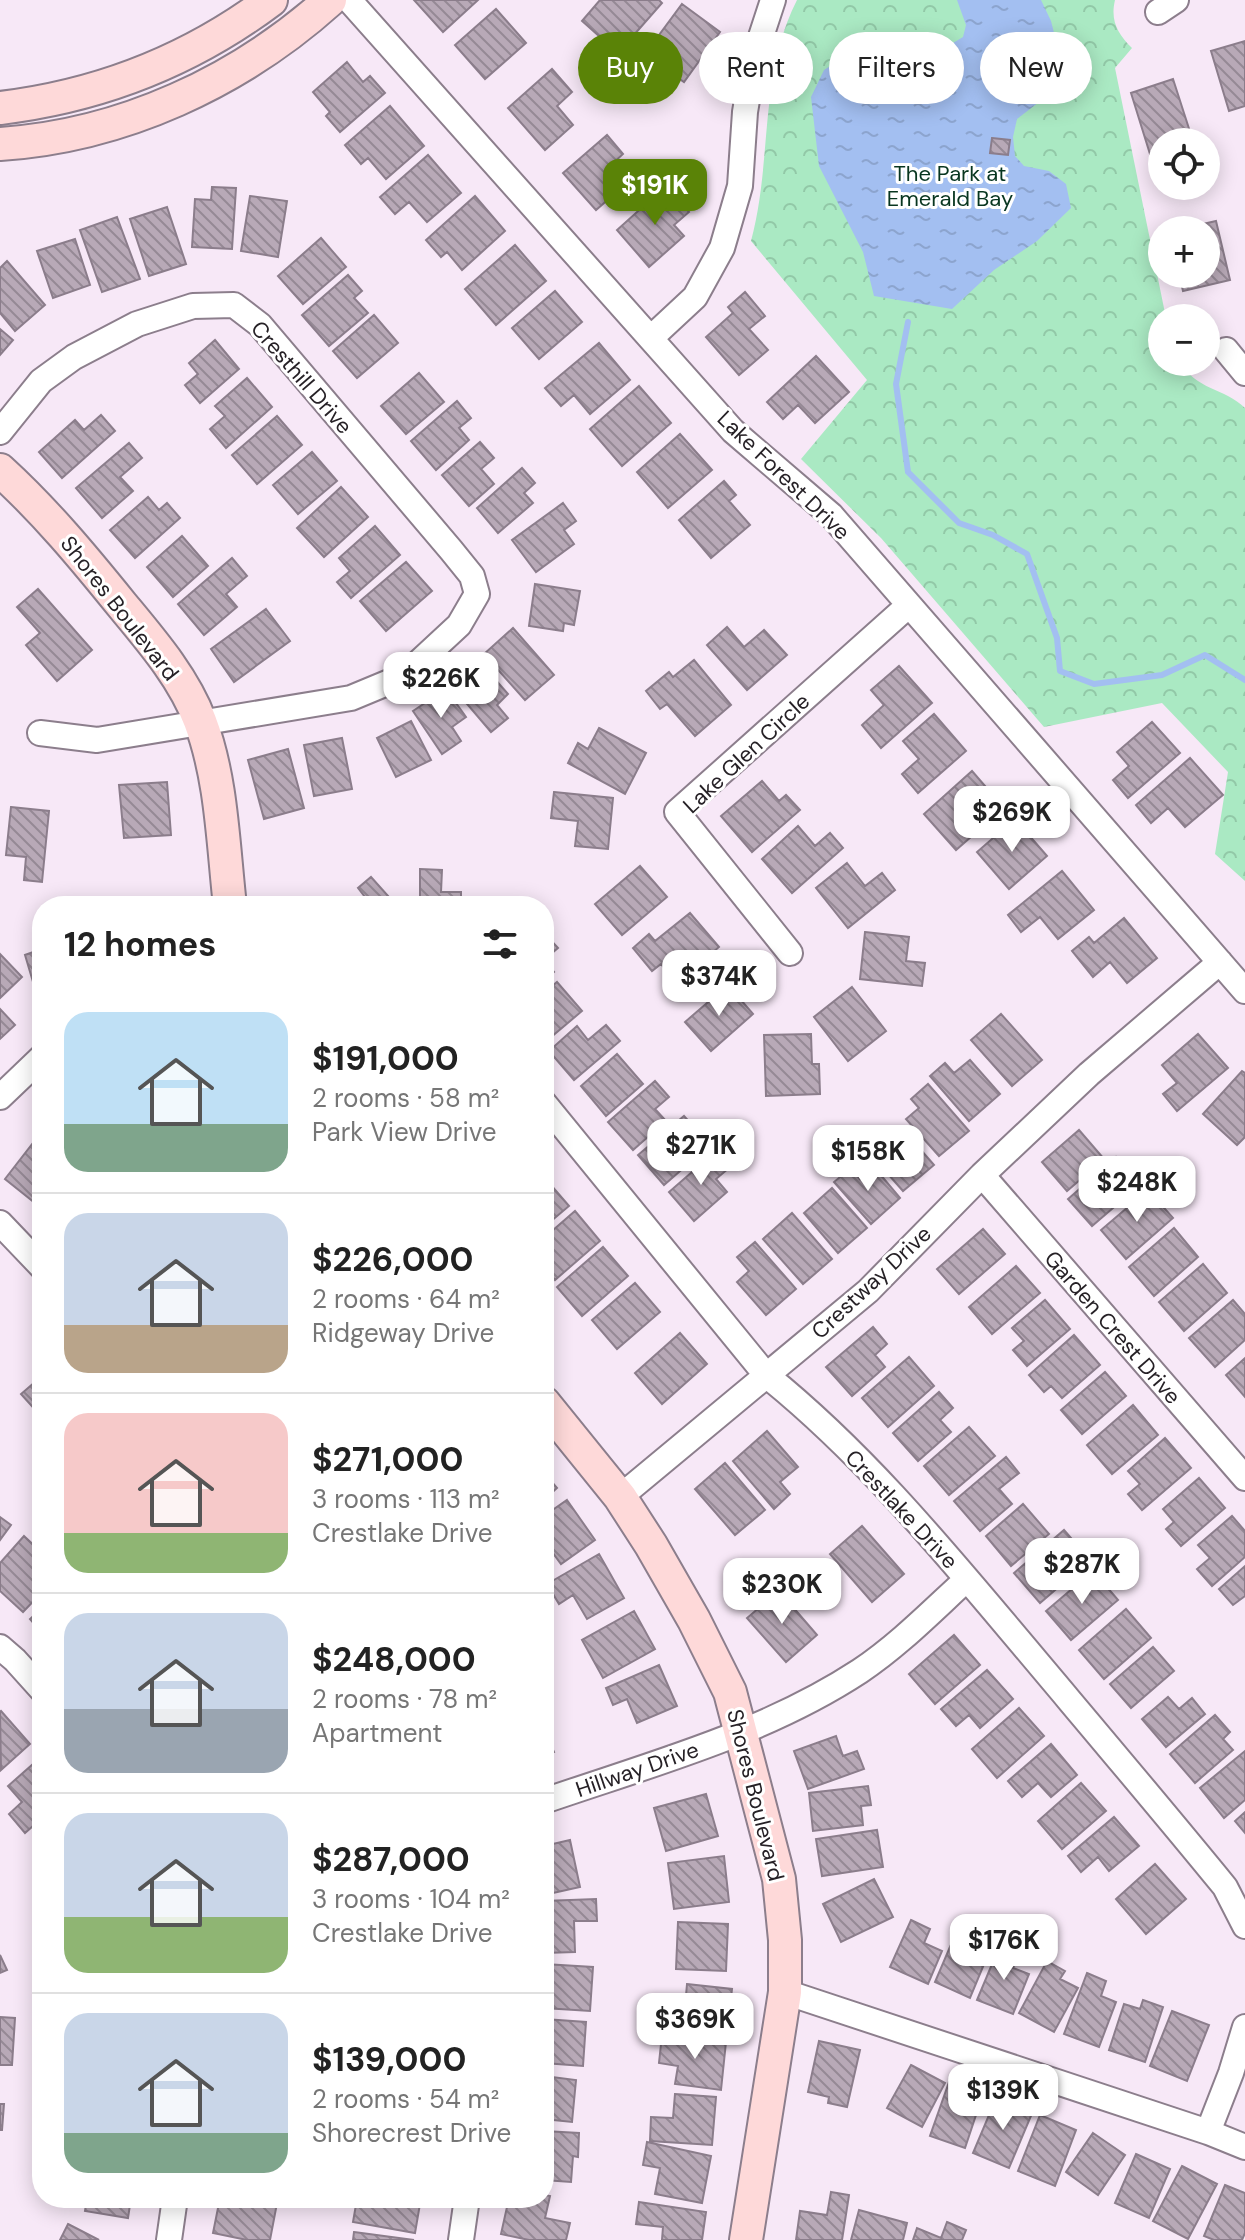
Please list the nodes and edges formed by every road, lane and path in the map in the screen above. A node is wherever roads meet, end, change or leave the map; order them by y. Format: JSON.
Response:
{"nodes":[{"id":1,"x":271,"y":0,"type":"edge"},
{"id":2,"x":330,"y":0,"type":"edge"},
{"id":3,"x":349,"y":0,"type":"edge"},
{"id":4,"x":768,"y":2,"type":"edge"},
{"id":5,"x":0,"y":108,"type":"edge"},
{"id":6,"x":0,"y":144,"type":"edge"},
{"id":7,"x":652,"y":337,"type":"junction"},
{"id":8,"x":1226,"y":350,"type":"dead end"},
{"id":9,"x":1245,"y":373,"type":"edge"},
{"id":10,"x":0,"y":432,"type":"edge"},
{"id":11,"x":0,"y":470,"type":"edge"},
{"id":12,"x":909,"y":605,"type":"junction"},
{"id":13,"x":201,"y":722,"type":"junction"},
{"id":14,"x":40,"y":733,"type":"dead end"},
{"id":15,"x":229,"y":896,"type":"edge"},
{"id":16,"x":790,"y":953,"type":"dead end"},
{"id":17,"x":1220,"y":962,"type":"junction"},
{"id":18,"x":1245,"y":991,"type":"edge"},
{"id":19,"x":32,"y":1067,"type":"edge"},
{"id":20,"x":0,"y":1097,"type":"edge"},
{"id":21,"x":554,"y":1115,"type":"edge"},
{"id":22,"x":982,"y":1175,"type":"junction"},
{"id":23,"x":0,"y":1223,"type":"edge"},
{"id":24,"x":32,"y":1257,"type":"edge"},
{"id":25,"x":766,"y":1375,"type":"junction"},
{"id":26,"x":554,"y":1415,"type":"edge"},
{"id":27,"x":1245,"y":1478,"type":"edge"},
{"id":28,"x":620,"y":1497,"type":"junction"},
{"id":29,"x":967,"y":1579,"type":"junction"},
{"id":30,"x":0,"y":1647,"type":"edge"},
{"id":31,"x":32,"y":1679,"type":"edge"},
{"id":32,"x":742,"y":1733,"type":"junction"},
{"id":33,"x":554,"y":1798,"type":"edge"},
{"id":34,"x":1245,"y":1926,"type":"edge"},
{"id":35,"x":785,"y":1992,"type":"junction"},
{"id":36,"x":1245,"y":2027,"type":"edge"},
{"id":37,"x":1208,"y":2132,"type":"junction"},
{"id":38,"x":1245,"y":2147,"type":"edge"},
{"id":39,"x":174,"y":2208,"type":"edge"},
{"id":40,"x":466,"y":2208,"type":"edge"},
{"id":41,"x":169,"y":2240,"type":"edge"},
{"id":42,"x":461,"y":2240,"type":"edge"},
{"id":43,"x":746,"y":2240,"type":"edge"}],
"edges":[{"from":1,"to":5,"type":"street"},
{"from":2,"to":6,"type":"street"},
{"from":3,"to":7,"type":"street","name":"Lake Forest Drive"},
{"from":4,"to":7,"type":"street"},
{"from":7,"to":12,"type":"street","name":"Lake Forest Drive"},
{"from":8,"to":9,"type":"street"},
{"from":10,"to":13,"type":"street","name":"Cresthill Drive"},
{"from":11,"to":13,"type":"street","name":"Shores Boulevard"},
{"from":12,"to":16,"type":"street","name":"Lake Glen Circle"},
{"from":12,"to":17,"type":"street","name":"Lake Forest Drive"},
{"from":13,"to":14,"type":"street"},
{"from":13,"to":15,"type":"street","name":"Shores Boulevard"},
{"from":17,"to":18,"type":"street","name":"Lake Forest Drive"},
{"from":17,"to":22,"type":"street","name":"Crestway Drive"},
{"from":19,"to":20,"type":"street"},
{"from":21,"to":25,"type":"street","name":"Crestlake Drive"},
{"from":22,"to":25,"type":"street","name":"Crestway Drive"},
{"from":22,"to":27,"type":"street","name":"Garden Crest Drive"},
{"from":23,"to":24,"type":"street"},
{"from":25,"to":28,"type":"street","name":"Crestway Drive"},
{"from":25,"to":29,"type":"street","name":"Crestlake Drive"},
{"from":26,"to":28,"type":"street","name":"Shores Boulevard"},
{"from":28,"to":32,"type":"street","name":"Shores Boulevard"},
{"from":29,"to":32,"type":"street","name":"Hillway Drive"},
{"from":29,"to":34,"type":"street","name":"Crestlake Drive"},
{"from":30,"to":31,"type":"street"},
{"from":32,"to":33,"type":"street","name":"Hillway Drive"},
{"from":32,"to":35,"type":"street","name":"Shores Boulevard"},
{"from":35,"to":37,"type":"street"},
{"from":35,"to":43,"type":"street","name":"Shores Boulevard"},
{"from":36,"to":37,"type":"street"},
{"from":37,"to":38,"type":"street"},
{"from":39,"to":41,"type":"street"},
{"from":40,"to":42,"type":"street"}]}
